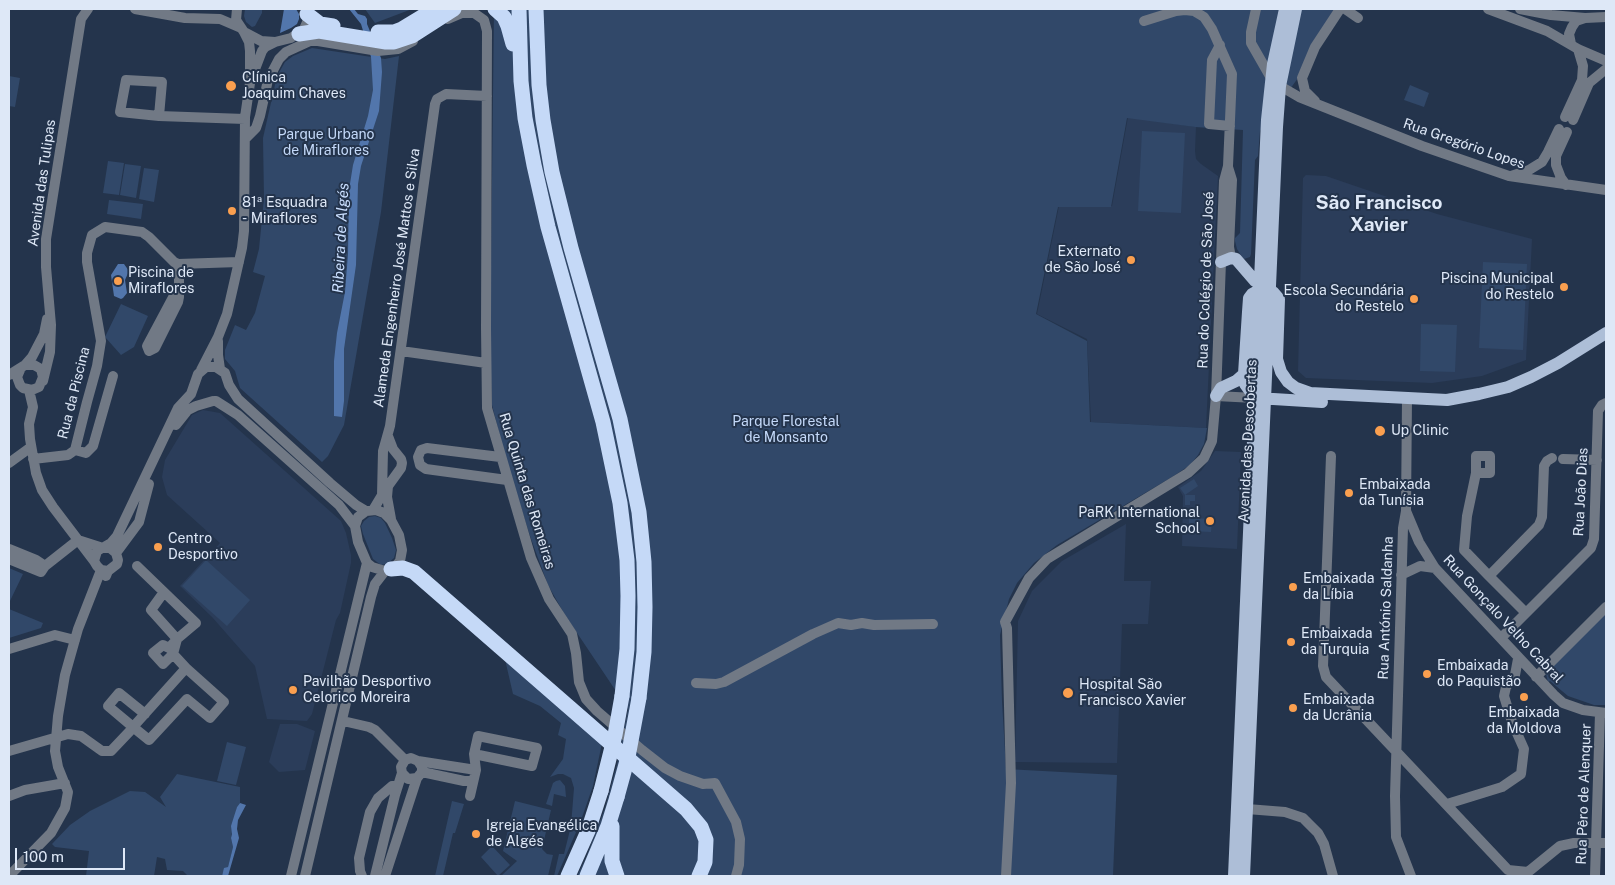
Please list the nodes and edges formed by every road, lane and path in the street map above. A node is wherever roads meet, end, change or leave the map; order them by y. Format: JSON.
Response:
{"nodes":[{"id":1,"x":78,"y":9,"type":"edge"},
{"id":2,"x":88,"y":9,"type":"edge"},
{"id":3,"x":138,"y":9,"type":"edge"},
{"id":4,"x":154,"y":9,"type":"edge"},
{"id":5,"x":237,"y":9,"type":"edge"},
{"id":6,"x":435,"y":9,"type":"edge"},
{"id":7,"x":454,"y":9,"type":"edge"},
{"id":8,"x":495,"y":9,"type":"edge"},
{"id":9,"x":519,"y":9,"type":"edge"},
{"id":10,"x":536,"y":9,"type":"edge"},
{"id":11,"x":1256,"y":9,"type":"edge"},
{"id":12,"x":1285,"y":9,"type":"edge"},
{"id":13,"x":1296,"y":9,"type":"edge"},
{"id":14,"x":1340,"y":9,"type":"edge"},
{"id":15,"x":1345,"y":9,"type":"edge"},
{"id":16,"x":1488,"y":9,"type":"edge"},
{"id":17,"x":1520,"y":9,"type":"edge"},
{"id":18,"x":307,"y":12,"type":"edge"},
{"id":19,"x":1604,"y":15,"type":"edge"},
{"id":20,"x":1358,"y":18,"type":"dead end"},
{"id":21,"x":1586,"y":18,"type":"junction"},
{"id":22,"x":81,"y":19,"type":"junction"},
{"id":23,"x":1144,"y":20,"type":"dead end"},
{"id":24,"x":242,"y":30,"type":"junction"},
{"id":25,"x":299,"y":34,"type":"junction"},
{"id":26,"x":276,"y":42,"type":"junction"},
{"id":27,"x":1220,"y":45,"type":"junction"},
{"id":28,"x":1574,"y":46,"type":"junction"},
{"id":29,"x":1606,"y":61,"type":"edge"},
{"id":30,"x":1606,"y":69,"type":"edge"},
{"id":31,"x":1304,"y":74,"type":"junction"},
{"id":32,"x":250,"y":83,"type":"junction"},
{"id":33,"x":1280,"y":85,"type":"junction"},
{"id":34,"x":487,"y":96,"type":"junction"},
{"id":35,"x":1319,"y":103,"type":"junction"},
{"id":36,"x":159,"y":116,"type":"junction"},
{"id":37,"x":525,"y":118,"type":"junction"},
{"id":38,"x":245,"y":119,"type":"junction"},
{"id":39,"x":1230,"y":126,"type":"junction"},
{"id":40,"x":245,"y":139,"type":"junction"},
{"id":41,"x":1542,"y":162,"type":"junction"},
{"id":42,"x":1556,"y":165,"type":"junction"},
{"id":43,"x":1509,"y":176,"type":"junction"},
{"id":44,"x":1541,"y":182,"type":"junction"},
{"id":45,"x":1566,"y":184,"type":"junction"},
{"id":46,"x":1606,"y":190,"type":"edge"},
{"id":47,"x":1261,"y":246,"type":"junction"},
{"id":48,"x":1226,"y":260,"type":"junction"},
{"id":49,"x":240,"y":262,"type":"junction"},
{"id":50,"x":178,"y":264,"type":"junction"},
{"id":51,"x":1244,"y":266,"type":"junction"},
{"id":52,"x":179,"y":286,"type":"junction"},
{"id":53,"x":1264,"y":288,"type":"junction"},
{"id":54,"x":48,"y":294,"type":"junction"},
{"id":55,"x":1606,"y":334,"type":"edge"},
{"id":56,"x":218,"y":336,"type":"junction"},
{"id":57,"x":400,"y":351,"type":"junction"},
{"id":58,"x":1277,"y":359,"type":"junction"},
{"id":59,"x":486,"y":363,"type":"junction"},
{"id":60,"x":22,"y":367,"type":"junction"},
{"id":61,"x":220,"y":369,"type":"junction"},
{"id":62,"x":201,"y":370,"type":"junction"},
{"id":63,"x":1266,"y":372,"type":"junction"},
{"id":64,"x":1244,"y":374,"type":"junction"},
{"id":65,"x":9,"y":375,"type":"edge"},
{"id":66,"x":113,"y":376,"type":"dead end"},
{"id":67,"x":42,"y":383,"type":"junction"},
{"id":68,"x":194,"y":384,"type":"junction"},
{"id":69,"x":229,"y":385,"type":"junction"},
{"id":70,"x":9,"y":387,"type":"edge"},
{"id":71,"x":26,"y":389,"type":"junction"},
{"id":72,"x":1216,"y":396,"type":"junction"},
{"id":73,"x":1260,"y":398,"type":"junction"},
{"id":74,"x":1407,"y":398,"type":"junction"},
{"id":75,"x":215,"y":401,"type":"junction"},
{"id":76,"x":1606,"y":403,"type":"edge"},
{"id":77,"x":31,"y":417,"type":"junction"},
{"id":78,"x":388,"y":436,"type":"junction"},
{"id":79,"x":31,"y":447,"type":"junction"},
{"id":80,"x":75,"y":450,"type":"junction"},
{"id":81,"x":1331,"y":456,"type":"dead end"},
{"id":82,"x":500,"y":457,"type":"junction"},
{"id":83,"x":1552,"y":458,"type":"dead end"},
{"id":84,"x":33,"y":459,"type":"junction"},
{"id":85,"x":1563,"y":459,"type":"dead end"},
{"id":86,"x":1596,"y":460,"type":"junction"},
{"id":87,"x":9,"y":463,"type":"edge"},
{"id":88,"x":383,"y":467,"type":"junction"},
{"id":89,"x":396,"y":473,"type":"junction"},
{"id":90,"x":1476,"y":473,"type":"dead end"},
{"id":91,"x":507,"y":480,"type":"junction"},
{"id":92,"x":369,"y":510,"type":"junction"},
{"id":93,"x":1406,"y":511,"type":"junction"},
{"id":94,"x":391,"y":520,"type":"junction"},
{"id":95,"x":354,"y":526,"type":"junction"},
{"id":96,"x":78,"y":540,"type":"junction"},
{"id":97,"x":103,"y":548,"type":"junction"},
{"id":98,"x":9,"y":550,"type":"edge"},
{"id":99,"x":116,"y":553,"type":"junction"},
{"id":100,"x":9,"y":559,"type":"edge"},
{"id":101,"x":94,"y":561,"type":"junction"},
{"id":102,"x":367,"y":563,"type":"junction"},
{"id":103,"x":45,"y":566,"type":"junction"},
{"id":104,"x":137,"y":566,"type":"dead end"},
{"id":105,"x":1434,"y":568,"type":"junction"},
{"id":106,"x":105,"y":570,"type":"junction"},
{"id":107,"x":388,"y":570,"type":"junction"},
{"id":108,"x":1401,"y":575,"type":"junction"},
{"id":109,"x":1489,"y":576,"type":"junction"},
{"id":110,"x":164,"y":592,"type":"junction"},
{"id":111,"x":1606,"y":607,"type":"edge"},
{"id":112,"x":1526,"y":613,"type":"junction"},
{"id":113,"x":933,"y":624,"type":"dead end"},
{"id":114,"x":1501,"y":638,"type":"junction"},
{"id":115,"x":177,"y":639,"type":"junction"},
{"id":116,"x":75,"y":640,"type":"junction"},
{"id":117,"x":9,"y":649,"type":"edge"},
{"id":118,"x":173,"y":654,"type":"junction"},
{"id":119,"x":1518,"y":659,"type":"junction"},
{"id":120,"x":344,"y":660,"type":"junction"},
{"id":121,"x":357,"y":663,"type":"junction"},
{"id":122,"x":186,"y":668,"type":"junction"},
{"id":123,"x":1533,"y":674,"type":"junction"},
{"id":124,"x":1515,"y":675,"type":"junction"},
{"id":125,"x":338,"y":683,"type":"junction"},
{"id":126,"x":696,"y":683,"type":"dead end"},
{"id":127,"x":64,"y":684,"type":"junction"},
{"id":128,"x":351,"y":687,"type":"junction"},
{"id":129,"x":1603,"y":713,"type":"edge"},
{"id":130,"x":144,"y":714,"type":"junction"},
{"id":131,"x":343,"y":721,"type":"junction"},
{"id":132,"x":133,"y":727,"type":"junction"},
{"id":133,"x":56,"y":737,"type":"junction"},
{"id":134,"x":9,"y":751,"type":"edge"},
{"id":135,"x":1396,"y":751,"type":"junction"},
{"id":136,"x":474,"y":754,"type":"junction"},
{"id":137,"x":405,"y":760,"type":"junction"},
{"id":138,"x":418,"y":761,"type":"junction"},
{"id":139,"x":476,"y":770,"type":"junction"},
{"id":140,"x":402,"y":773,"type":"junction"},
{"id":141,"x":419,"y":775,"type":"junction"},
{"id":142,"x":474,"y":781,"type":"junction"},
{"id":143,"x":65,"y":783,"type":"junction"},
{"id":144,"x":1427,"y":783,"type":"junction"},
{"id":145,"x":397,"y":786,"type":"junction"},
{"id":146,"x":9,"y":796,"type":"edge"},
{"id":147,"x":470,"y":796,"type":"dead end"},
{"id":148,"x":1395,"y":796,"type":"junction"},
{"id":149,"x":1447,"y":804,"type":"junction"},
{"id":150,"x":1247,"y":809,"type":"junction"},
{"id":151,"x":612,"y":813,"type":"junction"},
{"id":152,"x":1601,"y":843,"type":"edge"},
{"id":153,"x":1510,"y":873,"type":"edge"},
{"id":154,"x":1527,"y":874,"type":"edge"},
{"id":155,"x":9,"y":876,"type":"edge"},
{"id":156,"x":291,"y":876,"type":"edge"},
{"id":157,"x":305,"y":876,"type":"edge"},
{"id":158,"x":362,"y":876,"type":"edge"},
{"id":159,"x":375,"y":876,"type":"edge"},
{"id":160,"x":386,"y":876,"type":"edge"},
{"id":161,"x":568,"y":876,"type":"edge"},
{"id":162,"x":587,"y":876,"type":"edge"},
{"id":163,"x":618,"y":876,"type":"edge"},
{"id":164,"x":699,"y":876,"type":"edge"},
{"id":165,"x":736,"y":876,"type":"edge"},
{"id":166,"x":1006,"y":876,"type":"edge"},
{"id":167,"x":1234,"y":876,"type":"edge"},
{"id":168,"x":1244,"y":876,"type":"edge"},
{"id":169,"x":1333,"y":876,"type":"edge"},
{"id":170,"x":1411,"y":876,"type":"edge"},
{"id":171,"x":1595,"y":876,"type":"edge"}],
"edges":[{"from":1,"to":22,"type":"street","name":"Avenida das Tulipas"},
{"from":2,"to":22,"type":"street","name":"Avenida das Tulipas"},
{"from":3,"to":4,"type":"street"},
{"from":3,"to":24,"type":"street"},
{"from":5,"to":24,"type":"street"},
{"from":6,"to":18,"type":"highway"},
{"from":7,"to":25,"type":"highway"},
{"from":8,"to":37,"type":"highway"},
{"from":9,"to":37,"type":"highway"},
{"from":10,"to":151,"type":"highway","bridge":true},
{"from":11,"to":33,"type":"street"},
{"from":12,"to":33,"type":"main road","name":"Avenida das Descobertas"},
{"from":13,"to":33,"type":"main road","name":"Avenida das Descobertas"},
{"from":14,"to":31,"type":"street"},
{"from":15,"to":20,"type":"street"},
{"from":16,"to":28,"type":"street"},
{"from":17,"to":21,"type":"street"},
{"from":18,"to":25,"type":"street"},
{"from":19,"to":21,"type":"street"},
{"from":21,"to":28,"type":"street"},
{"from":22,"to":54,"type":"street","name":"Avenida das Tulipas"},
{"from":23,"to":27,"type":"street","name":"Rua do Colégio de São José"},
{"from":24,"to":26,"type":"street"},
{"from":24,"to":32,"type":"street"},
{"from":25,"to":26,"type":"street"},
{"from":26,"to":32,"type":"street"},
{"from":27,"to":39,"type":"street","name":"Rua do Colégio de São José"},
{"from":27,"to":39,"type":"street"},
{"from":28,"to":29,"type":"street"},
{"from":28,"to":30,"type":"street"},
{"from":31,"to":33,"type":"street"},
{"from":31,"to":35,"type":"street","name":"Rua Gregório Lopes"},
{"from":32,"to":38,"type":"street"},
{"from":33,"to":35,"type":"street","name":"Rua Gregório Lopes"},
{"from":33,"to":47,"type":"main road","name":"Avenida das Descobertas"},
{"from":33,"to":53,"type":"main road","name":"Avenida das Descobertas"},
{"from":34,"to":40,"type":"street","name":"Rua Quinta das Romeiras"},
{"from":34,"to":57,"type":"street","name":"Alameda Engenheiro José Mattos e Silva"},
{"from":34,"to":59,"type":"street","name":"Rua Quinta das Romeiras"},
{"from":35,"to":43,"type":"street","name":"Rua Gregório Lopes"},
{"from":36,"to":36,"type":"street"},
{"from":36,"to":38,"type":"street"},
{"from":37,"to":161,"type":"highway","bridge":true},
{"from":38,"to":40,"type":"street"},
{"from":39,"to":48,"type":"street","name":"Rua do Colégio de São José"},
{"from":40,"to":49,"type":"street"},
{"from":41,"to":42,"type":"street"},
{"from":41,"to":43,"type":"street"},
{"from":41,"to":44,"type":"street"},
{"from":42,"to":44,"type":"street"},
{"from":42,"to":45,"type":"street"},
{"from":43,"to":44,"type":"street","name":"Rua Gregório Lopes"},
{"from":44,"to":45,"type":"street","name":"Rua Gregório Lopes"},
{"from":45,"to":46,"type":"street","name":"Rua Gregório Lopes"},
{"from":47,"to":51,"type":"main road"},
{"from":47,"to":53,"type":"main road","name":"Avenida das Descobertas"},
{"from":48,"to":51,"type":"main road"},
{"from":48,"to":72,"type":"street","name":"Rua do Colégio de São José"},
{"from":49,"to":50,"type":"street"},
{"from":49,"to":56,"type":"street"},
{"from":50,"to":52,"type":"street"},
{"from":50,"to":80,"type":"street","name":"Rua da Piscina"},
{"from":51,"to":53,"type":"main road"},
{"from":52,"to":52,"type":"street"},
{"from":53,"to":58,"type":"main road"},
{"from":53,"to":63,"type":"main road","name":"Avenida das Descobertas"},
{"from":53,"to":64,"type":"main road"},
{"from":53,"to":73,"type":"main road","name":"Avenida das Descobertas"},
{"from":54,"to":60,"type":"street"},
{"from":54,"to":67,"type":"street","name":"Avenida das Tulipas"},
{"from":55,"to":74,"type":"main road"},
{"from":56,"to":61,"type":"street"},
{"from":56,"to":62,"type":"street"},
{"from":57,"to":59,"type":"street"},
{"from":57,"to":78,"type":"street","name":"Alameda Engenheiro José Mattos e Silva"},
{"from":58,"to":63,"type":"main road"},
{"from":58,"to":74,"type":"main road"},
{"from":59,"to":82,"type":"street","name":"Rua Quinta das Romeiras"},
{"from":60,"to":65,"type":"street"},
{"from":60,"to":67,"type":"street"},
{"from":60,"to":71,"type":"street"},
{"from":61,"to":62,"type":"street"},
{"from":61,"to":69,"type":"street"},
{"from":62,"to":68,"type":"street"},
{"from":63,"to":73,"type":"main road","name":"Avenida das Descobertas"},
{"from":64,"to":72,"type":"main road"},
{"from":64,"to":73,"type":"main road"},
{"from":66,"to":80,"type":"street","name":"Rua da Piscina"},
{"from":67,"to":71,"type":"street"},
{"from":67,"to":77,"type":"street","name":"Avenida das Tulipas"},
{"from":68,"to":75,"type":"street"},
{"from":68,"to":97,"type":"street"},
{"from":69,"to":75,"type":"street"},
{"from":69,"to":92,"type":"street"},
{"from":70,"to":71,"type":"street"},
{"from":71,"to":77,"type":"street","name":"Avenida das Tulipas"},
{"from":72,"to":73,"type":"street"},
{"from":72,"to":166,"type":"street","name":"Rua do Colégio de São José"},
{"from":73,"to":74,"type":"main road"},
{"from":73,"to":150,"type":"main road","name":"Avenida das Descobertas"},
{"from":73,"to":167,"type":"main road","name":"Avenida das Descobertas"},
{"from":74,"to":93,"type":"street","name":"Rua António Saldanha"},
{"from":75,"to":95,"type":"street"},
{"from":75,"to":99,"type":"street"},
{"from":76,"to":86,"type":"street","name":"Rua João Dias"},
{"from":77,"to":79,"type":"street","name":"Avenida das Tulipas"},
{"from":78,"to":88,"type":"street","name":"Alameda Engenheiro José Mattos e Silva"},
{"from":78,"to":89,"type":"street"},
{"from":79,"to":84,"type":"street","name":"Avenida das Tulipas"},
{"from":79,"to":87,"type":"street"},
{"from":80,"to":84,"type":"street","name":"Rua da Piscina"},
{"from":81,"to":135,"type":"street"},
{"from":82,"to":91,"type":"street","name":"Rua Quinta das Romeiras"},
{"from":82,"to":91,"type":"street"},
{"from":83,"to":109,"type":"street"},
{"from":84,"to":96,"type":"street","name":"Avenida das Tulipas"},
{"from":85,"to":86,"type":"street"},
{"from":86,"to":112,"type":"street","name":"Rua João Dias"},
{"from":88,"to":89,"type":"street"},
{"from":88,"to":92,"type":"street","name":"Alameda Engenheiro José Mattos e Silva"},
{"from":89,"to":94,"type":"street"},
{"from":90,"to":109,"type":"street"},
{"from":91,"to":165,"type":"street","name":"Rua Quinta das Romeiras"},
{"from":92,"to":94,"type":"street"},
{"from":92,"to":95,"type":"street"},
{"from":93,"to":105,"type":"street","name":"Rua Gonçalo Velho Cabral"},
{"from":93,"to":108,"type":"street","name":"Rua António Saldanha"},
{"from":94,"to":107,"type":"street"},
{"from":95,"to":102,"type":"street"},
{"from":96,"to":97,"type":"street"},
{"from":96,"to":101,"type":"street","name":"Avenida das Tulipas"},
{"from":96,"to":103,"type":"street"},
{"from":97,"to":99,"type":"street"},
{"from":97,"to":101,"type":"street"},
{"from":98,"to":103,"type":"street"},
{"from":99,"to":106,"type":"street"},
{"from":100,"to":103,"type":"street"},
{"from":101,"to":106,"type":"street"},
{"from":102,"to":107,"type":"street"},
{"from":102,"to":120,"type":"street"},
{"from":104,"to":110,"type":"street"},
{"from":105,"to":108,"type":"street"},
{"from":105,"to":114,"type":"street","name":"Rua Gonçalo Velho Cabral"},
{"from":106,"to":116,"type":"street"},
{"from":106,"to":127,"type":"street"},
{"from":107,"to":121,"type":"street"},
{"from":107,"to":164,"type":"highway"},
{"from":108,"to":135,"type":"street","name":"Rua António Saldanha"},
{"from":109,"to":112,"type":"street"},
{"from":110,"to":115,"type":"street"},
{"from":110,"to":115,"type":"street"},
{"from":111,"to":123,"type":"street"},
{"from":112,"to":114,"type":"street","name":"Rua João Dias"},
{"from":113,"to":126,"type":"street"},
{"from":114,"to":119,"type":"street","name":"Rua Gonçalo Velho Cabral"},
{"from":115,"to":118,"type":"street"},
{"from":115,"to":118,"type":"street"},
{"from":116,"to":117,"type":"street"},
{"from":116,"to":127,"type":"street"},
{"from":118,"to":122,"type":"street"},
{"from":119,"to":123,"type":"street","name":"Rua Gonçalo Velho Cabral"},
{"from":119,"to":124,"type":"street"},
{"from":120,"to":121,"type":"street"},
{"from":120,"to":125,"type":"street"},
{"from":121,"to":128,"type":"street"},
{"from":122,"to":130,"type":"street"},
{"from":122,"to":132,"type":"street"},
{"from":123,"to":124,"type":"street"},
{"from":123,"to":129,"type":"street","name":"Rua Gonçalo Velho Cabral"},
{"from":124,"to":149,"type":"street"},
{"from":125,"to":128,"type":"street"},
{"from":125,"to":156,"type":"street"},
{"from":127,"to":133,"type":"street"},
{"from":128,"to":131,"type":"street"},
{"from":129,"to":152,"type":"street","name":"Rua Pêro de Alenquer"},
{"from":130,"to":132,"type":"street"},
{"from":130,"to":132,"type":"street"},
{"from":131,"to":137,"type":"street"},
{"from":131,"to":157,"type":"street"},
{"from":132,"to":133,"type":"street"},
{"from":133,"to":134,"type":"street"},
{"from":133,"to":143,"type":"street"},
{"from":135,"to":144,"type":"street"},
{"from":135,"to":148,"type":"street","name":"Rua António Saldanha"},
{"from":136,"to":136,"type":"street"},
{"from":136,"to":139,"type":"street"},
{"from":137,"to":138,"type":"street"},
{"from":137,"to":140,"type":"street"},
{"from":138,"to":139,"type":"street"},
{"from":138,"to":141,"type":"street"},
{"from":139,"to":142,"type":"street"},
{"from":140,"to":141,"type":"street"},
{"from":140,"to":145,"type":"street"},
{"from":141,"to":142,"type":"street"},
{"from":141,"to":160,"type":"street"},
{"from":142,"to":147,"type":"street"},
{"from":143,"to":146,"type":"street"},
{"from":143,"to":155,"type":"street"},
{"from":144,"to":148,"type":"street"},
{"from":144,"to":149,"type":"street"},
{"from":145,"to":158,"type":"street"},
{"from":145,"to":159,"type":"street"},
{"from":148,"to":170,"type":"street","name":"Rua António Saldanha"},
{"from":149,"to":153,"type":"street"},
{"from":150,"to":168,"type":"main road","name":"Avenida das Descobertas"},
{"from":150,"to":169,"type":"street"},
{"from":151,"to":162,"type":"highway"},
{"from":151,"to":163,"type":"highway"},
{"from":152,"to":154,"type":"street"},
{"from":152,"to":171,"type":"street","name":"Rua Pêro de Alenquer"},
{"from":153,"to":154,"type":"street"}]}
